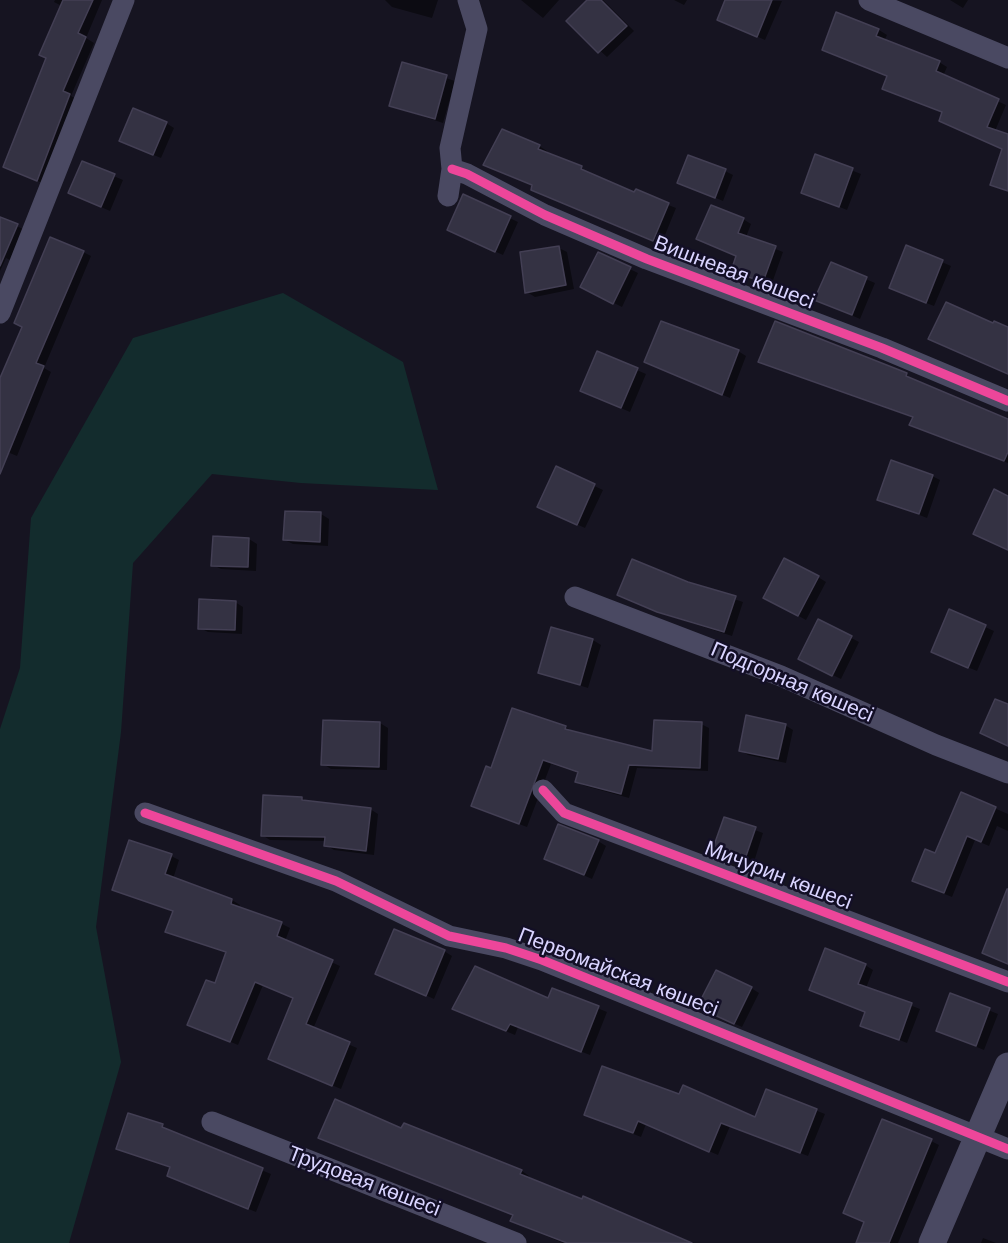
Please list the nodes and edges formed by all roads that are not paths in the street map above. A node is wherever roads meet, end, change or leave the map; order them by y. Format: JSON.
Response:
{"nodes":[{"id":1,"x":124,"y":0,"type":"edge"},
{"id":2,"x":468,"y":0,"type":"edge"},
{"id":3,"x":869,"y":0,"type":"edge"},
{"id":4,"x":1008,"y":58,"type":"edge"},
{"id":5,"x":452,"y":169,"type":"junction"},
{"id":6,"x":448,"y":196,"type":"dead end"},
{"id":7,"x":0,"y":313,"type":"edge"},
{"id":8,"x":1008,"y":401,"type":"edge"},
{"id":9,"x":575,"y":597,"type":"dead end"},
{"id":10,"x":1008,"y":773,"type":"edge"},
{"id":11,"x":543,"y":790,"type":"dead end"},
{"id":12,"x":146,"y":813,"type":"dead end"},
{"id":13,"x":1008,"y":982,"type":"edge"},
{"id":14,"x":1008,"y":1066,"type":"edge"},
{"id":15,"x":212,"y":1122,"type":"dead end"},
{"id":16,"x":977,"y":1137,"type":"junction"},
{"id":17,"x":1008,"y":1149,"type":"edge"},
{"id":18,"x":516,"y":1243,"type":"edge"},
{"id":19,"x":933,"y":1243,"type":"edge"}],
"edges":[{"from":1,"to":7,"type":"street"},
{"from":2,"to":5,"type":"street"},
{"from":3,"to":4,"type":"street"},
{"from":5,"to":6,"type":"street"},
{"from":5,"to":8,"type":"street","name":"Вишневая көшесі"},
{"from":9,"to":10,"type":"street","name":"Подгорная көшесі"},
{"from":11,"to":13,"type":"street","name":"Мичурин көшесі"},
{"from":12,"to":16,"type":"street","name":"Первомайская көшесі"},
{"from":14,"to":16,"type":"street"},
{"from":15,"to":18,"type":"street","name":"Трудовая көшесі"},
{"from":16,"to":17,"type":"street","name":"Первомайская көшесі"},
{"from":16,"to":19,"type":"street"}]}
